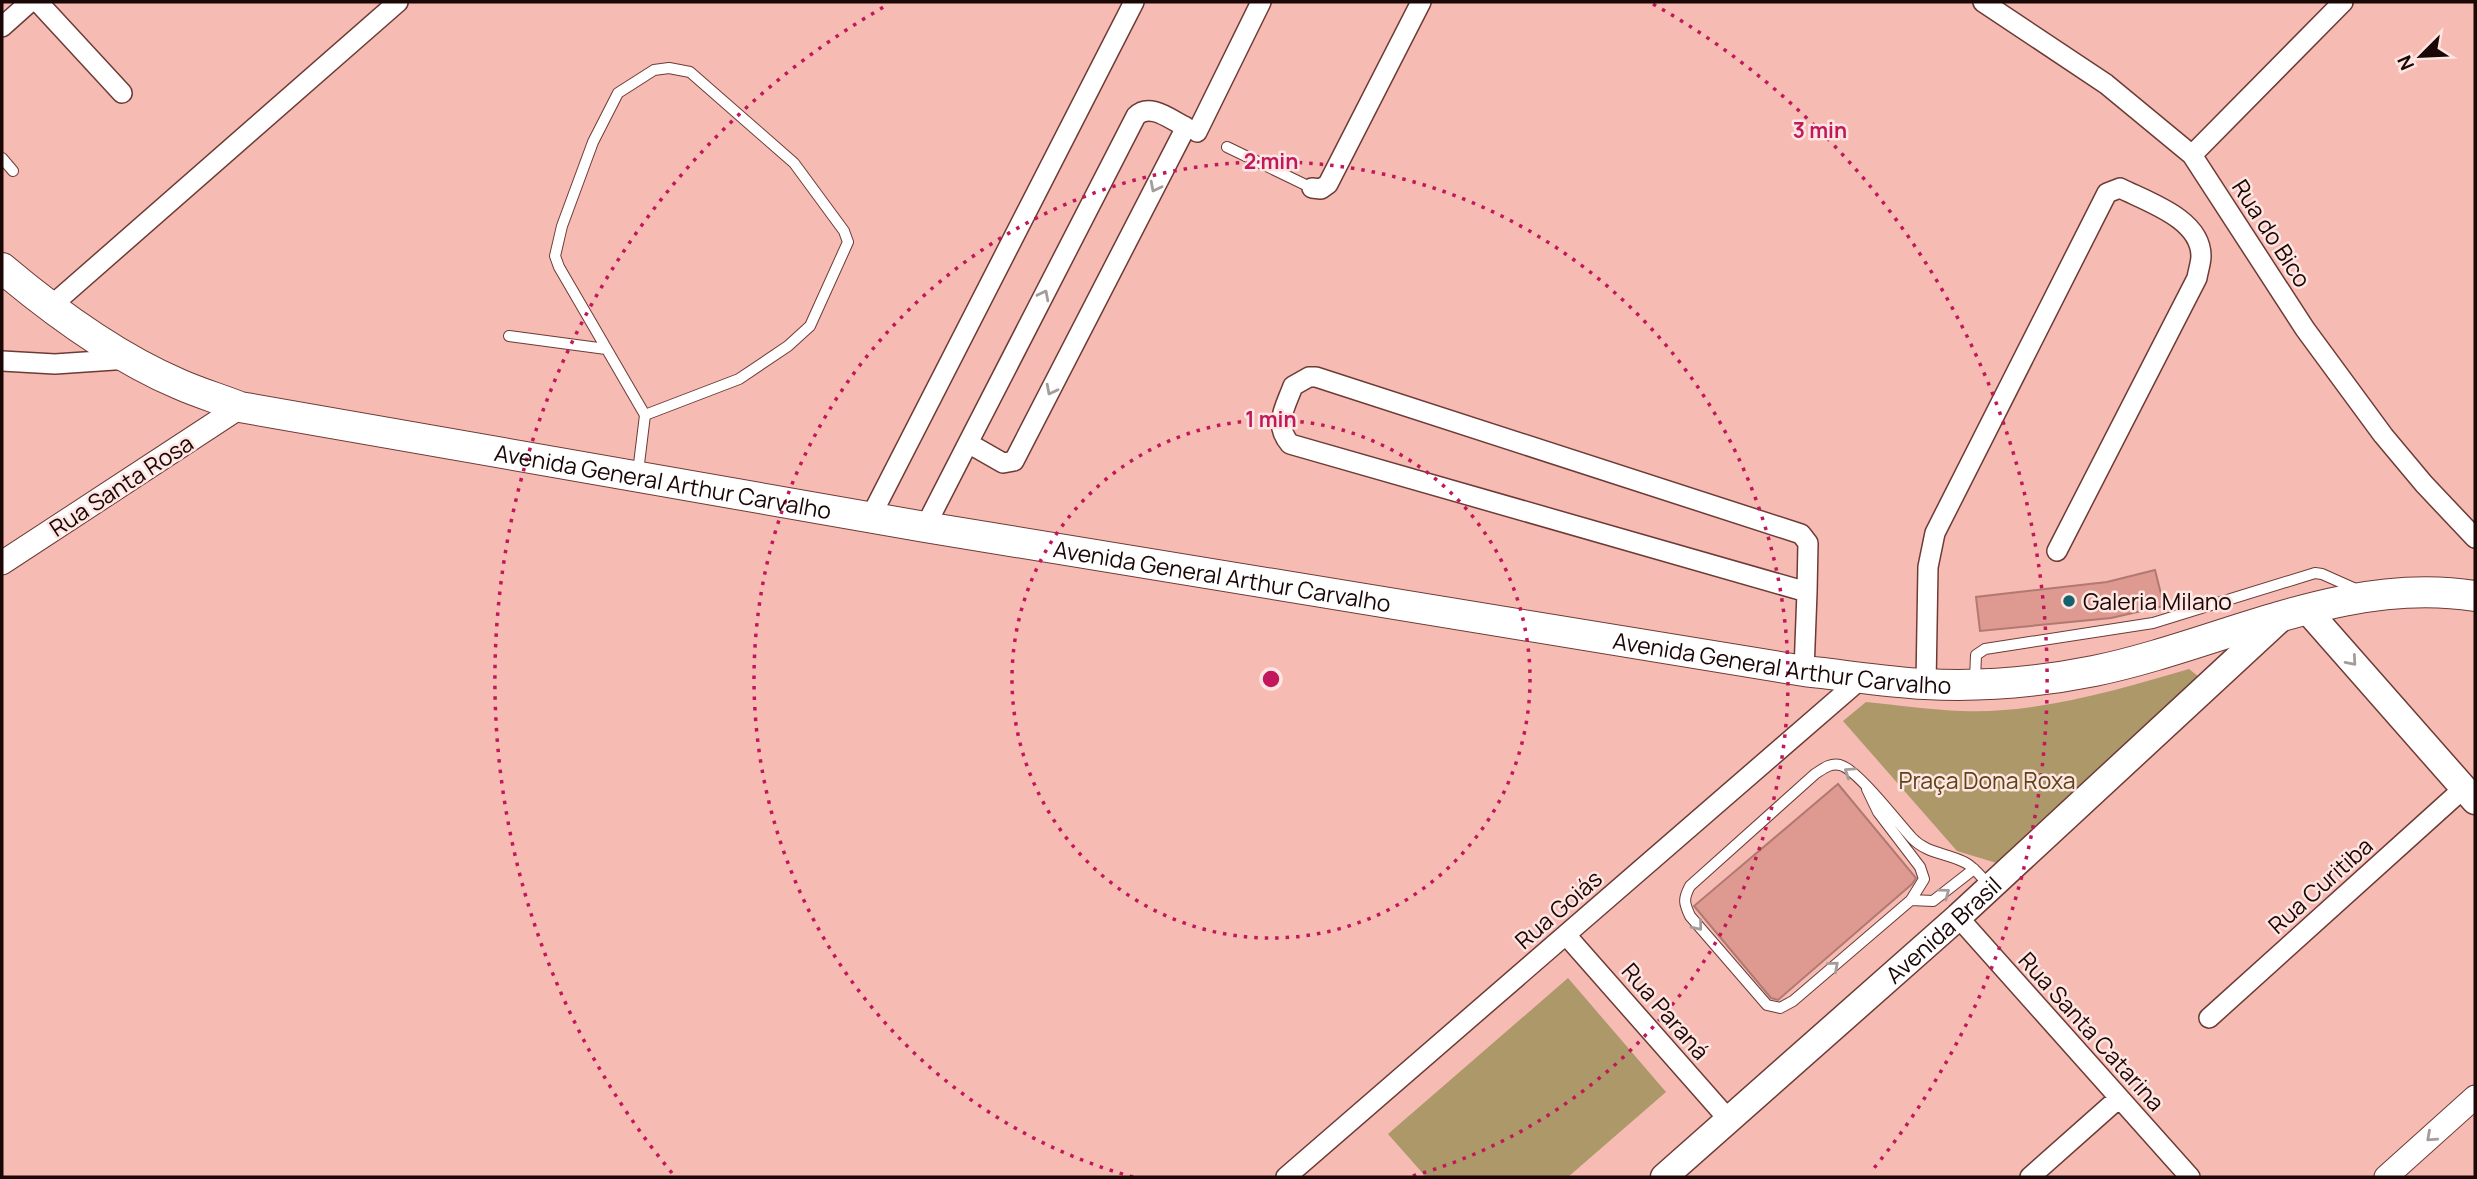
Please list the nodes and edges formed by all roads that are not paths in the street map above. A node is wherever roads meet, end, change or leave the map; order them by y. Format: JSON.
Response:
{"nodes":[{"id":1,"x":30,"y":2,"type":"edge"},
{"id":2,"x":38,"y":2,"type":"edge"},
{"id":3,"x":398,"y":2,"type":"edge"},
{"id":4,"x":1134,"y":2,"type":"edge"},
{"id":5,"x":1261,"y":2,"type":"edge"},
{"id":6,"x":1421,"y":2,"type":"edge"},
{"id":7,"x":1983,"y":2,"type":"edge"},
{"id":8,"x":2343,"y":2,"type":"edge"},
{"id":9,"x":2,"y":27,"type":"edge"},
{"id":10,"x":122,"y":93,"type":"dead end"},
{"id":11,"x":1197,"y":132,"type":"dead end"},
{"id":12,"x":1227,"y":147,"type":"dead end"},
{"id":13,"x":2192,"y":155,"type":"junction"},
{"id":14,"x":2,"y":158,"type":"edge"},
{"id":15,"x":13,"y":171,"type":"dead end"},
{"id":16,"x":1312,"y":188,"type":"joint"},
{"id":17,"x":2,"y":268,"type":"edge"},
{"id":18,"x":51,"y":306,"type":"junction"},
{"id":19,"x":509,"y":337,"type":"dead end"},
{"id":20,"x":606,"y":349,"type":"junction"},
{"id":21,"x":129,"y":359,"type":"junction"},
{"id":22,"x":2,"y":361,"type":"edge"},
{"id":23,"x":240,"y":407,"type":"junction"},
{"id":24,"x":645,"y":415,"type":"junction"},
{"id":25,"x":968,"y":443,"type":"junction"},
{"id":26,"x":637,"y":477,"type":"junction"},
{"id":27,"x":870,"y":518,"type":"junction"},
{"id":28,"x":925,"y":527,"type":"junction"},
{"id":29,"x":2475,"y":538,"type":"edge"},
{"id":30,"x":2057,"y":551,"type":"dead end"},
{"id":31,"x":2,"y":563,"type":"edge"},
{"id":32,"x":1807,"y":592,"type":"junction"},
{"id":33,"x":2371,"y":596,"type":"junction"},
{"id":34,"x":2475,"y":596,"type":"edge"},
{"id":35,"x":2294,"y":614,"type":"junction"},
{"id":36,"x":2211,"y":639,"type":"junction"},
{"id":37,"x":1804,"y":671,"type":"junction"},
{"id":38,"x":2218,"y":676,"type":"junction"},
{"id":39,"x":1862,"y":678,"type":"junction"},
{"id":40,"x":1974,"y":683,"type":"junction"},
{"id":41,"x":1926,"y":684,"type":"junction"},
{"id":42,"x":1867,"y":789,"type":"junction"},
{"id":43,"x":2469,"y":794,"type":"edge"},
{"id":44,"x":1982,"y":878,"type":"junction"},
{"id":45,"x":1911,"y":900,"type":"junction"},
{"id":46,"x":1958,"y":917,"type":"junction"},
{"id":47,"x":1566,"y":935,"type":"junction"},
{"id":48,"x":2209,"y":1018,"type":"dead end"},
{"id":49,"x":2475,"y":1097,"type":"edge"},
{"id":50,"x":2119,"y":1098,"type":"junction"},
{"id":51,"x":1729,"y":1120,"type":"junction"},
{"id":52,"x":1286,"y":1177,"type":"edge"},
{"id":53,"x":1664,"y":1177,"type":"edge"},
{"id":54,"x":2030,"y":1177,"type":"edge"},
{"id":55,"x":2190,"y":1177,"type":"edge"},
{"id":56,"x":2386,"y":1177,"type":"edge"}],
"edges":[{"from":1,"to":9,"type":"street"},
{"from":2,"to":10,"type":"street"},
{"from":3,"to":18,"type":"street"},
{"from":4,"to":27,"type":"street"},
{"from":5,"to":11,"type":"street"},
{"from":6,"to":16,"type":"street"},
{"from":7,"to":13,"type":"street","name":"Rua do Bico"},
{"from":8,"to":13,"type":"street"},
{"from":12,"to":16,"type":"lane"},
{"from":13,"to":29,"type":"street","name":"Rua do Bico"},
{"from":14,"to":15,"type":"lane"},
{"from":17,"to":18,"type":"main road","name":"Avenida General Arthur Carvalho"},
{"from":18,"to":21,"type":"main road","name":"Avenida General Arthur Carvalho"},
{"from":19,"to":20,"type":"lane"},
{"from":20,"to":24,"type":"lane"},
{"from":20,"to":24,"type":"lane"},
{"from":21,"to":22,"type":"street"},
{"from":21,"to":23,"type":"main road","name":"Avenida General Arthur Carvalho"},
{"from":23,"to":26,"type":"main road","name":"Avenida General Arthur Carvalho"},
{"from":23,"to":31,"type":"street","name":"Rua Santa Rosa"},
{"from":24,"to":26,"type":"lane"},
{"from":25,"to":25,"type":"street","one_way":true},
{"from":25,"to":28,"type":"street"},
{"from":26,"to":27,"type":"main road","name":"Avenida General Arthur Carvalho"},
{"from":27,"to":28,"type":"main road","name":"Avenida General Arthur Carvalho"},
{"from":28,"to":37,"type":"main road","name":"Avenida General Arthur Carvalho"},
{"from":30,"to":41,"type":"street"},
{"from":32,"to":32,"type":"street"},
{"from":32,"to":37,"type":"street"},
{"from":33,"to":34,"type":"main road","name":"Avenida General Arthur Carvalho"},
{"from":33,"to":35,"type":"main road","name":"Avenida General Arthur Carvalho"},
{"from":33,"to":40,"type":"lane"},
{"from":35,"to":36,"type":"main road","name":"Avenida General Arthur Carvalho"},
{"from":35,"to":38,"type":"main road","name":"Avenida Brasil"},
{"from":35,"to":43,"type":"main road","one_way":true},
{"from":36,"to":38,"type":"main road"},
{"from":36,"to":40,"type":"main road","name":"Avenida General Arthur Carvalho"},
{"from":37,"to":39,"type":"main road","name":"Avenida General Arthur Carvalho"},
{"from":38,"to":44,"type":"main road","name":"Avenida Brasil"},
{"from":39,"to":41,"type":"main road","name":"Avenida General Arthur Carvalho"},
{"from":39,"to":47,"type":"street","name":"Rua Goiás"},
{"from":40,"to":41,"type":"main road","name":"Avenida General Arthur Carvalho"},
{"from":42,"to":44,"type":"lane"},
{"from":42,"to":45,"type":"lane"},
{"from":42,"to":45,"type":"lane","one_way":true},
{"from":43,"to":48,"type":"street","name":"Rua Curitiba"},
{"from":45,"to":44,"type":"lane","one_way":true},
{"from":44,"to":46,"type":"main road","name":"Avenida Brasil"},
{"from":46,"to":50,"type":"street","name":"Rua Santa Catarina"},
{"from":46,"to":51,"type":"main road","name":"Avenida Brasil"},
{"from":47,"to":51,"type":"street","name":"Rua Paraná"},
{"from":47,"to":52,"type":"street","name":"Rua Goiás"},
{"from":49,"to":56,"type":"street","one_way":true},
{"from":50,"to":54,"type":"street"},
{"from":50,"to":55,"type":"street","name":"Rua Santa Catarina"},
{"from":51,"to":53,"type":"main road","name":"Avenida Brasil"}]}
